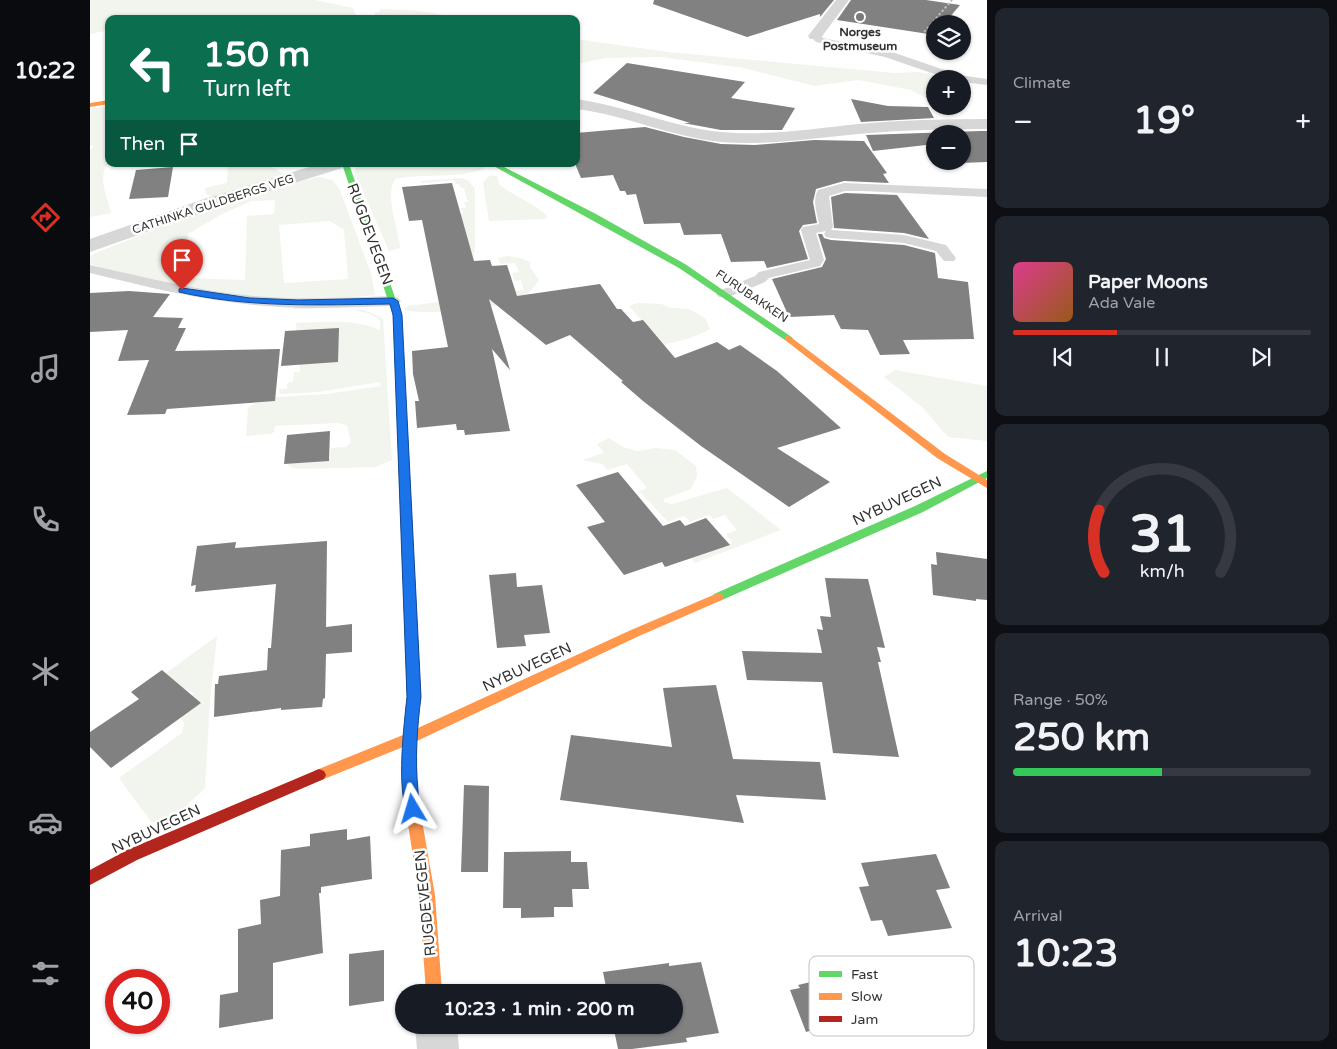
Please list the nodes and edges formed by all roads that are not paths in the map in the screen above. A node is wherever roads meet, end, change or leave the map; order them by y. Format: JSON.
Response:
{"nodes":[{"id":1,"x":843,"y":0,"type":"edge"},
{"id":2,"x":815,"y":36,"type":"joint"},
{"id":3,"x":987,"y":82,"type":"edge"},
{"id":4,"x":105,"y":103,"type":"edge"},
{"id":5,"x":90,"y":105,"type":"edge"},
{"id":6,"x":580,"y":105,"type":"edge"},
{"id":7,"x":987,"y":124,"type":"edge"},
{"id":8,"x":326,"y":167,"type":"edge"},
{"id":9,"x":346,"y":167,"type":"edge"},
{"id":10,"x":499,"y":167,"type":"edge"},
{"id":11,"x":987,"y":193,"type":"edge"},
{"id":12,"x":831,"y":234,"type":"dead end"},
{"id":13,"x":90,"y":246,"type":"edge"},
{"id":14,"x":948,"y":258,"type":"dead end"},
{"id":15,"x":90,"y":269,"type":"edge"},
{"id":16,"x":724,"y":294,"type":"junction"},
{"id":17,"x":393,"y":301,"type":"junction"},
{"id":18,"x":987,"y":474,"type":"edge"},
{"id":19,"x":982,"y":483,"type":"edge"},
{"id":20,"x":410,"y":738,"type":"junction"},
{"id":21,"x":90,"y":878,"type":"edge"},
{"id":22,"x":433,"y":984,"type":"edge"},
{"id":23,"x":437,"y":1034,"type":"edge"},
{"id":24,"x":438,"y":1049,"type":"edge"}],
"edges":[{"from":1,"to":2,"type":"street"},
{"from":2,"to":3,"type":"lane"},
{"from":4,"to":5,"type":"street"},
{"from":6,"to":7,"type":"street"},
{"from":8,"to":13,"type":"street","name":"CATHINKA GULDBERGS VEG"},
{"from":9,"to":17,"type":"street","name":"RUGDEVEGEN"},
{"from":10,"to":16,"type":"street","name":"FURUBAKKEN"},
{"from":11,"to":16,"type":"lane"},
{"from":12,"to":14,"type":"lane"},
{"from":15,"to":17,"type":"lane"},
{"from":16,"to":19,"type":"street","name":"FURUBAKKEN"},
{"from":17,"to":20,"type":"street","name":"RUGDEVEGEN"},
{"from":18,"to":19,"type":"street","name":"NYBUVEGEN"},
{"from":19,"to":20,"type":"street","name":"NYBUVEGEN"},
{"from":20,"to":21,"type":"street","name":"NYBUVEGEN"},
{"from":20,"to":22,"type":"street","name":"RUGDEVEGEN"},
{"from":23,"to":24,"type":"street"}]}
